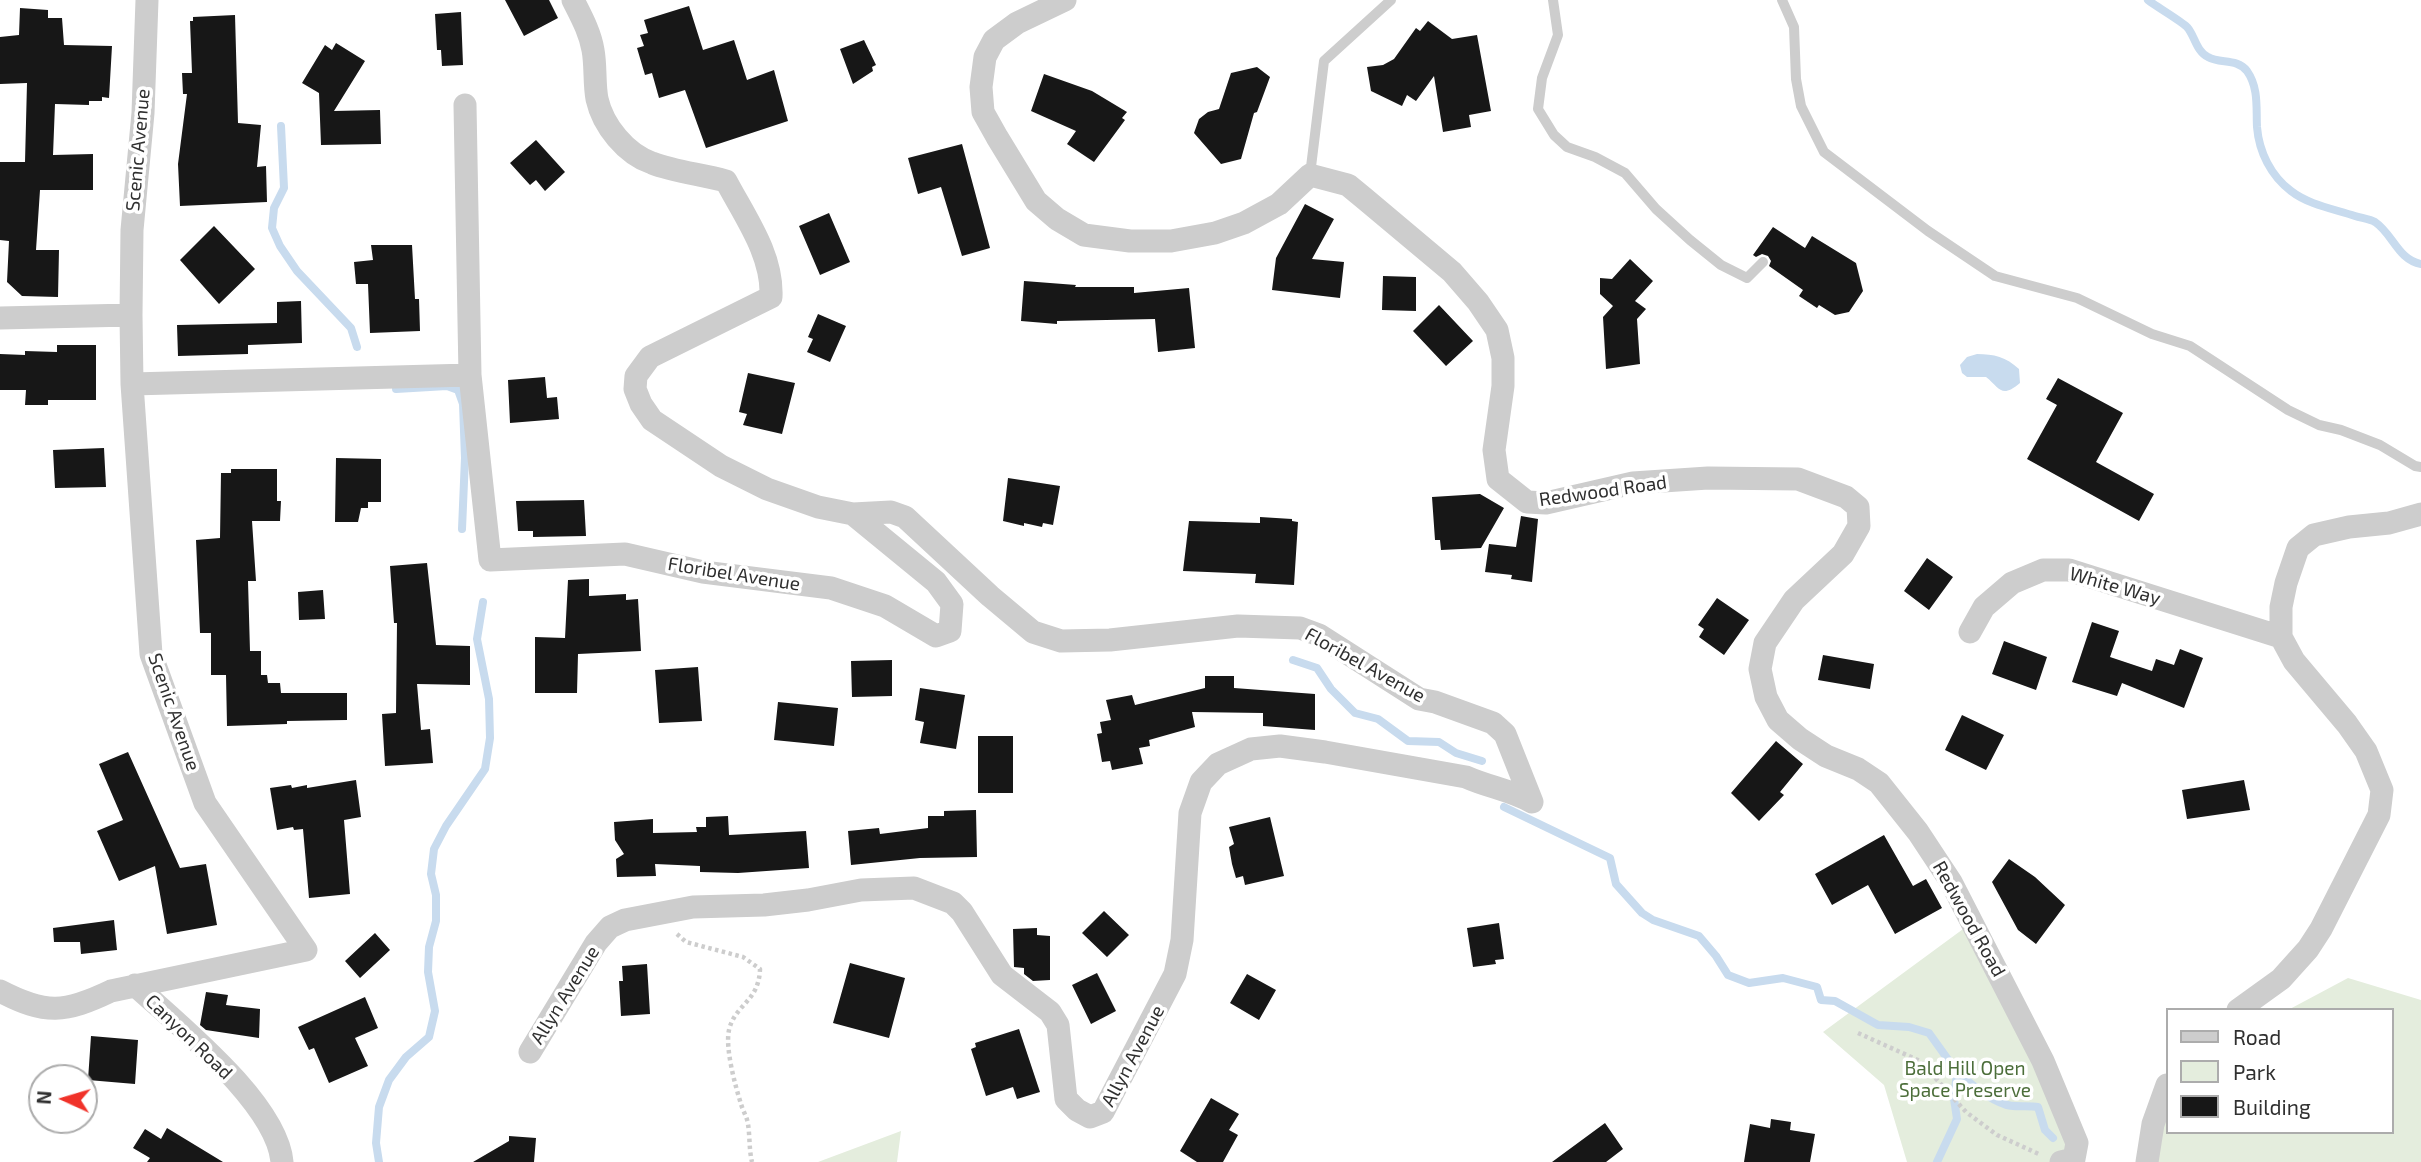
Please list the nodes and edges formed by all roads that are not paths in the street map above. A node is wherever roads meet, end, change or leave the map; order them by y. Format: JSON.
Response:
{"nodes":[{"id":1,"x":147,"y":0,"type":"edge"},
{"id":2,"x":573,"y":0,"type":"edge"},
{"id":3,"x":1065,"y":0,"type":"edge"},
{"id":4,"x":1391,"y":0,"type":"edge"},
{"id":5,"x":1553,"y":0,"type":"edge"},
{"id":6,"x":1782,"y":0,"type":"edge"},
{"id":7,"x":465,"y":105,"type":"dead end"},
{"id":8,"x":1310,"y":175,"type":"junction"},
{"id":9,"x":1763,"y":262,"type":"dead end"},
{"id":10,"x":131,"y":315,"type":"junction"},
{"id":11,"x":0,"y":318,"type":"edge"},
{"id":12,"x":470,"y":375,"type":"junction"},
{"id":13,"x":132,"y":383,"type":"junction"},
{"id":14,"x":2421,"y":467,"type":"edge"},
{"id":15,"x":2421,"y":513,"type":"edge"},
{"id":16,"x":853,"y":514,"type":"junction"},
{"id":17,"x":1970,"y":632,"type":"dead end"},
{"id":18,"x":2281,"y":637,"type":"junction"},
{"id":19,"x":1517,"y":765,"type":"joint"},
{"id":20,"x":135,"y":985,"type":"junction"},
{"id":21,"x":0,"y":991,"type":"edge"},
{"id":22,"x":2241,"y":1008,"type":"edge"},
{"id":23,"x":530,"y":1052,"type":"dead end"},
{"id":24,"x":2166,"y":1089,"type":"edge"},
{"id":25,"x":2052,"y":1159,"type":"edge"},
{"id":26,"x":282,"y":1162,"type":"edge"},
{"id":27,"x":2147,"y":1162,"type":"edge"}],
"edges":[{"from":1,"to":10,"type":"street","name":"Scenic Avenue"},
{"from":2,"to":16,"type":"street","name":"Floribel Avenue"},
{"from":3,"to":8,"type":"street"},
{"from":4,"to":8,"type":"lane"},
{"from":5,"to":9,"type":"lane"},
{"from":6,"to":14,"type":"lane"},
{"from":7,"to":12,"type":"street","name":"Floribel Avenue"},
{"from":8,"to":25,"type":"street","name":"Redwood Road"},
{"from":10,"to":11,"type":"street"},
{"from":10,"to":13,"type":"street","name":"Scenic Avenue"},
{"from":12,"to":13,"type":"street"},
{"from":12,"to":16,"type":"street","name":"Floribel Avenue"},
{"from":13,"to":20,"type":"street","name":"Scenic Avenue"},
{"from":15,"to":18,"type":"street"},
{"from":16,"to":19,"type":"street","name":"Floribel Avenue"},
{"from":17,"to":18,"type":"street","name":"White Way"},
{"from":18,"to":22,"type":"street"},
{"from":19,"to":23,"type":"street","name":"Allyn Avenue"},
{"from":20,"to":21,"type":"street","name":"Scenic Avenue"},
{"from":20,"to":26,"type":"street","name":"Canyon Road"},
{"from":24,"to":27,"type":"street"}]}
